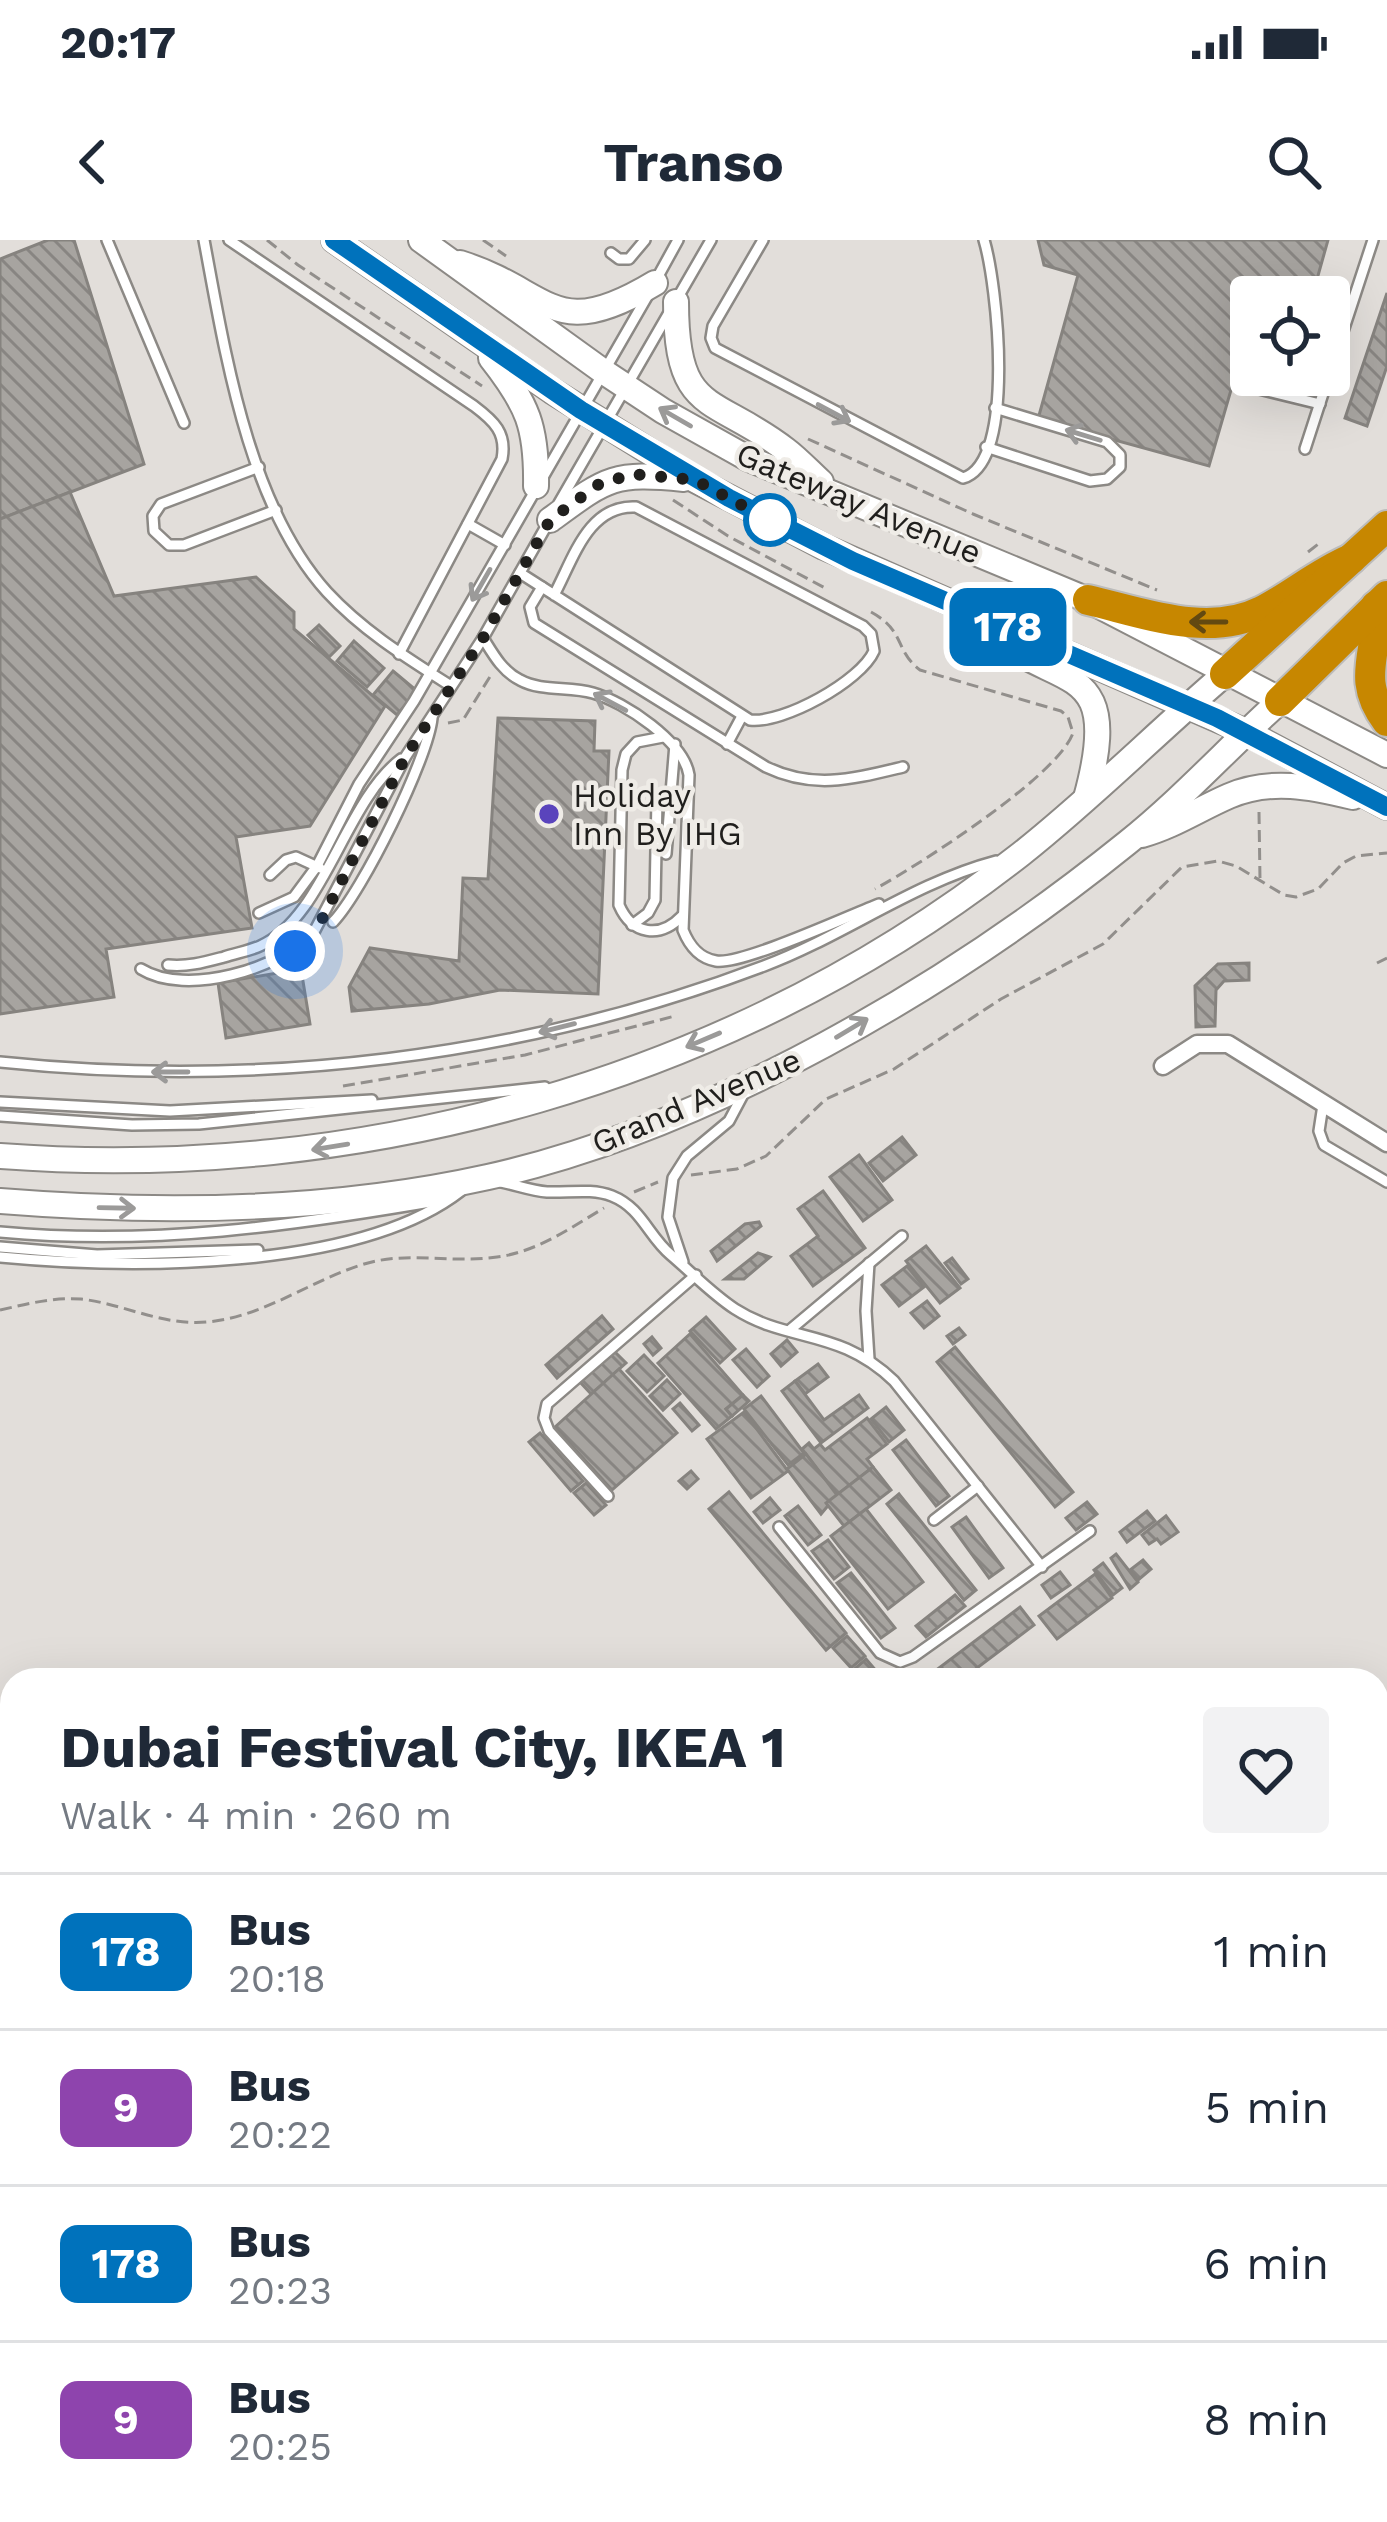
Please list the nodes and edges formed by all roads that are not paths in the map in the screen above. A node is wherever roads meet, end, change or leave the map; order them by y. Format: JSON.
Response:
{"nodes":[{"id":1,"x":107,"y":240,"type":"edge"},
{"id":2,"x":204,"y":240,"type":"edge"},
{"id":3,"x":227,"y":240,"type":"edge"},
{"id":4,"x":334,"y":240,"type":"edge"},
{"id":5,"x":421,"y":240,"type":"edge"},
{"id":6,"x":645,"y":240,"type":"edge"},
{"id":7,"x":679,"y":240,"type":"edge"},
{"id":8,"x":711,"y":240,"type":"edge"},
{"id":9,"x":763,"y":240,"type":"edge"},
{"id":10,"x":984,"y":240,"type":"edge"},
{"id":11,"x":1372,"y":240,"type":"edge"},
{"id":12,"x":611,"y":253,"type":"dead end"},
{"id":13,"x":207,"y":255,"type":"junction"},
{"id":14,"x":445,"y":259,"type":"junction"},
{"id":15,"x":655,"y":283,"type":"junction"},
{"id":16,"x":676,"y":302,"type":"junction"},
{"id":17,"x":1350,"y":309,"type":"edge"},
{"id":18,"x":479,"y":342,"type":"junction"},
{"id":19,"x":582,"y":357,"type":"junction"},
{"id":20,"x":604,"y":372,"type":"junction"},
{"id":21,"x":626,"y":386,"type":"junction"},
{"id":22,"x":1287,"y":396,"type":"edge"},
{"id":23,"x":1322,"y":396,"type":"edge"},
{"id":24,"x":570,"y":403,"type":"junction"},
{"id":25,"x":1319,"y":404,"type":"junction"},
{"id":26,"x":995,"y":408,"type":"junction"},
{"id":27,"x":184,"y":423,"type":"dead end"},
{"id":28,"x":603,"y":424,"type":"junction"},
{"id":29,"x":986,"y":447,"type":"junction"},
{"id":30,"x":1305,"y":449,"type":"dead end"},
{"id":31,"x":259,"y":467,"type":"junction"},
{"id":32,"x":695,"y":480,"type":"junction"},
{"id":33,"x":536,"y":486,"type":"junction"},
{"id":34,"x":836,"y":496,"type":"junction"},
{"id":35,"x":276,"y":510,"type":"junction"},
{"id":36,"x":550,"y":520,"type":"junction"},
{"id":37,"x":468,"y":524,"type":"junction"},
{"id":38,"x":1387,"y":526,"type":"edge"},
{"id":39,"x":505,"y":544,"type":"junction"},
{"id":40,"x":1351,"y":560,"type":"junction"},
{"id":41,"x":520,"y":573,"type":"junction"},
{"id":42,"x":542,"y":587,"type":"junction"},
{"id":43,"x":554,"y":595,"type":"junction"},
{"id":44,"x":1384,"y":599,"type":"edge"},
{"id":45,"x":1088,"y":600,"type":"junction"},
{"id":46,"x":969,"y":610,"type":"junction"},
{"id":47,"x":483,"y":638,"type":"junction"},
{"id":48,"x":399,"y":654,"type":"junction"},
{"id":49,"x":430,"y":673,"type":"junction"},
{"id":50,"x":1225,"y":674,"type":"junction"},
{"id":51,"x":451,"y":686,"type":"junction"},
{"id":52,"x":1280,"y":701,"type":"junction"},
{"id":53,"x":1189,"y":705,"type":"junction"},
{"id":54,"x":433,"y":714,"type":"junction"},
{"id":55,"x":742,"y":716,"type":"junction"},
{"id":56,"x":1387,"y":721,"type":"edge"},
{"id":57,"x":1246,"y":732,"type":"junction"},
{"id":58,"x":671,"y":741,"type":"junction"},
{"id":59,"x":728,"y":744,"type":"junction"},
{"id":60,"x":1387,"y":754,"type":"edge"},
{"id":61,"x":406,"y":756,"type":"junction"},
{"id":62,"x":903,"y":767,"type":"dead end"},
{"id":63,"x":658,"y":798,"type":"dead end"},
{"id":64,"x":1085,"y":800,"type":"junction"},
{"id":65,"x":1386,"y":806,"type":"edge"},
{"id":66,"x":1133,"y":838,"type":"junction"},
{"id":67,"x":666,"y":854,"type":"dead end"},
{"id":68,"x":1019,"y":855,"type":"junction"},
{"id":69,"x":321,"y":869,"type":"junction"},
{"id":70,"x":270,"y":875,"type":"dead end"},
{"id":71,"x":923,"y":887,"type":"junction"},
{"id":72,"x":259,"y":914,"type":"dead end"},
{"id":73,"x":682,"y":916,"type":"junction"},
{"id":74,"x":333,"y":922,"type":"dead end"},
{"id":75,"x":632,"y":925,"type":"junction"},
{"id":76,"x":168,"y":964,"type":"dead end"},
{"id":77,"x":141,"y":969,"type":"dead end"},
{"id":78,"x":0,"y":1062,"type":"edge"},
{"id":79,"x":1163,"y":1066,"type":"dead end"},
{"id":80,"x":598,"y":1082,"type":"junction"},
{"id":81,"x":748,"y":1084,"type":"junction"},
{"id":82,"x":491,"y":1093,"type":"junction"},
{"id":83,"x":0,"y":1102,"type":"edge"},
{"id":84,"x":1323,"y":1104,"type":"junction"},
{"id":85,"x":0,"y":1116,"type":"edge"},
{"id":86,"x":1387,"y":1143,"type":"edge"},
{"id":87,"x":0,"y":1156,"type":"edge"},
{"id":88,"x":481,"y":1178,"type":"junction"},
{"id":89,"x":1387,"y":1182,"type":"edge"},
{"id":90,"x":452,"y":1198,"type":"junction"},
{"id":91,"x":0,"y":1201,"type":"edge"},
{"id":92,"x":0,"y":1232,"type":"edge"},
{"id":93,"x":902,"y":1236,"type":"dead end"},
{"id":94,"x":0,"y":1247,"type":"edge"},
{"id":95,"x":306,"y":1248,"type":"junction"},
{"id":96,"x":0,"y":1257,"type":"edge"},
{"id":97,"x":683,"y":1262,"type":"junction"},
{"id":98,"x":868,"y":1262,"type":"junction"},
{"id":99,"x":697,"y":1274,"type":"junction"},
{"id":100,"x":791,"y":1329,"type":"junction"},
{"id":101,"x":869,"y":1359,"type":"junction"},
{"id":102,"x":977,"y":1486,"type":"junction"},
{"id":103,"x":608,"y":1496,"type":"dead end"},
{"id":104,"x":934,"y":1520,"type":"dead end"},
{"id":105,"x":779,"y":1527,"type":"dead end"},
{"id":106,"x":1090,"y":1531,"type":"dead end"},
{"id":107,"x":1042,"y":1567,"type":"junction"}],
"edges":[{"from":1,"to":27,"type":"lane"},
{"from":2,"to":13,"type":"lane"},
{"from":3,"to":13,"type":"lane"},
{"from":3,"to":37,"type":"lane"},
{"from":4,"to":18,"type":"street","name":"Gateway Avenue"},
{"from":5,"to":14,"type":"street","name":"Gateway Avenue"},
{"from":6,"to":12,"type":"lane"},
{"from":7,"to":15,"type":"lane"},
{"from":8,"to":16,"type":"lane"},
{"from":9,"to":29,"type":"lane","one_way":true},
{"from":10,"to":26,"type":"lane"},
{"from":11,"to":17,"type":"lane"},
{"from":13,"to":31,"type":"lane"},
{"from":14,"to":15,"type":"street"},
{"from":14,"to":19,"type":"street","name":"Gateway Avenue"},
{"from":15,"to":20,"type":"lane"},
{"from":16,"to":21,"type":"lane"},
{"from":16,"to":34,"type":"street"},
{"from":18,"to":24,"type":"street","name":"Gateway Avenue"},
{"from":18,"to":33,"type":"street"},
{"from":19,"to":20,"type":"street","name":"Gateway Avenue"},
{"from":19,"to":24,"type":"street"},
{"from":20,"to":21,"type":"street","name":"Gateway Avenue"},
{"from":20,"to":24,"type":"lane"},
{"from":21,"to":28,"type":"lane"},
{"from":34,"to":21,"type":"street","name":"Gateway Avenue","one_way":true},
{"from":22,"to":25,"type":"lane"},
{"from":23,"to":25,"type":"lane"},
{"from":24,"to":28,"type":"street","name":"Gateway Avenue"},
{"from":24,"to":33,"type":"lane"},
{"from":25,"to":30,"type":"lane"},
{"from":26,"to":29,"type":"lane"},
{"from":29,"to":26,"type":"lane","one_way":true},
{"from":28,"to":32,"type":"street","name":"Gateway Avenue"},
{"from":28,"to":36,"type":"lane"},
{"from":31,"to":35,"type":"lane"},
{"from":31,"to":35,"type":"lane"},
{"from":32,"to":36,"type":"street"},
{"from":32,"to":46,"type":"street","name":"Gateway Avenue"},
{"from":33,"to":39,"type":"lane"},
{"from":34,"to":45,"type":"street","name":"Gateway Avenue"},
{"from":35,"to":48,"type":"lane"},
{"from":36,"to":41,"type":"lane"},
{"from":37,"to":39,"type":"lane"},
{"from":37,"to":48,"type":"lane"},
{"from":38,"to":40,"type":"highway"},
{"from":39,"to":49,"type":"lane","one_way":true},
{"from":40,"to":45,"type":"highway","one_way":true},
{"from":40,"to":50,"type":"highway"},
{"from":41,"to":42,"type":"lane"},
{"from":41,"to":47,"type":"lane"},
{"from":42,"to":43,"type":"lane"},
{"from":42,"to":59,"type":"lane"},
{"from":43,"to":55,"type":"lane"},
{"from":43,"to":55,"type":"lane"},
{"from":44,"to":52,"type":"highway"},
{"from":44,"to":56,"type":"highway"},
{"from":45,"to":50,"type":"street","name":"Gateway Avenue"},
{"from":46,"to":53,"type":"street","name":"Gateway Avenue"},
{"from":46,"to":64,"type":"street"},
{"from":47,"to":51,"type":"lane"},
{"from":58,"to":47,"type":"lane","one_way":true},
{"from":48,"to":49,"type":"lane"},
{"from":49,"to":51,"type":"lane"},
{"from":49,"to":69,"type":"lane"},
{"from":50,"to":52,"type":"street","name":"Gateway Avenue"},
{"from":50,"to":53,"type":"street","name":"Grand Avenue"},
{"from":51,"to":54,"type":"lane"},
{"from":52,"to":57,"type":"street","name":"Grand Avenue"},
{"from":52,"to":60,"type":"street","name":"Gateway Avenue"},
{"from":53,"to":57,"type":"street","name":"Gateway Avenue"},
{"from":53,"to":64,"type":"street","name":"Grand Avenue"},
{"from":54,"to":61,"type":"lane"},
{"from":54,"to":74,"type":"lane"},
{"from":55,"to":59,"type":"lane"},
{"from":57,"to":65,"type":"street","name":"Gateway Avenue"},
{"from":57,"to":66,"type":"street","name":"Grand Avenue"},
{"from":58,"to":67,"type":"lane"},
{"from":58,"to":73,"type":"lane"},
{"from":58,"to":75,"type":"lane"},
{"from":59,"to":62,"type":"lane"},
{"from":61,"to":69,"type":"lane"},
{"from":61,"to":77,"type":"lane"},
{"from":63,"to":75,"type":"lane"},
{"from":64,"to":68,"type":"street","name":"Grand Avenue"},
{"from":65,"to":66,"type":"street"},
{"from":81,"to":66,"type":"street","name":"Grand Avenue","one_way":true},
{"from":68,"to":71,"type":"lane"},
{"from":68,"to":80,"type":"street","name":"Grand Avenue","one_way":true},
{"from":69,"to":70,"type":"lane"},
{"from":69,"to":72,"type":"lane"},
{"from":69,"to":76,"type":"lane"},
{"from":71,"to":73,"type":"lane"},
{"from":71,"to":78,"type":"lane","one_way":true},
{"from":73,"to":75,"type":"lane"},
{"from":79,"to":84,"type":"street"},
{"from":80,"to":82,"type":"lane"},
{"from":80,"to":87,"type":"street","name":"Grand Avenue","one_way":true},
{"from":81,"to":88,"type":"street","name":"Grand Avenue"},
{"from":81,"to":97,"type":"lane"},
{"from":82,"to":83,"type":"lane"},
{"from":82,"to":85,"type":"lane"},
{"from":84,"to":86,"type":"street"},
{"from":84,"to":89,"type":"lane"},
{"from":88,"to":90,"type":"lane"},
{"from":91,"to":88,"type":"street","name":"Grand Avenue","one_way":true},
{"from":88,"to":97,"type":"lane"},
{"from":90,"to":92,"type":"lane"},
{"from":90,"to":95,"type":"lane"},
{"from":93,"to":98,"type":"lane"},
{"from":94,"to":95,"type":"lane"},
{"from":95,"to":96,"type":"lane"},
{"from":97,"to":99,"type":"lane"},
{"from":98,"to":100,"type":"lane"},
{"from":98,"to":101,"type":"lane"},
{"from":99,"to":100,"type":"lane"},
{"from":99,"to":103,"type":"lane"},
{"from":100,"to":101,"type":"lane"},
{"from":101,"to":102,"type":"lane"},
{"from":102,"to":104,"type":"lane"},
{"from":102,"to":107,"type":"lane"},
{"from":105,"to":107,"type":"lane"},
{"from":106,"to":107,"type":"lane"}]}
